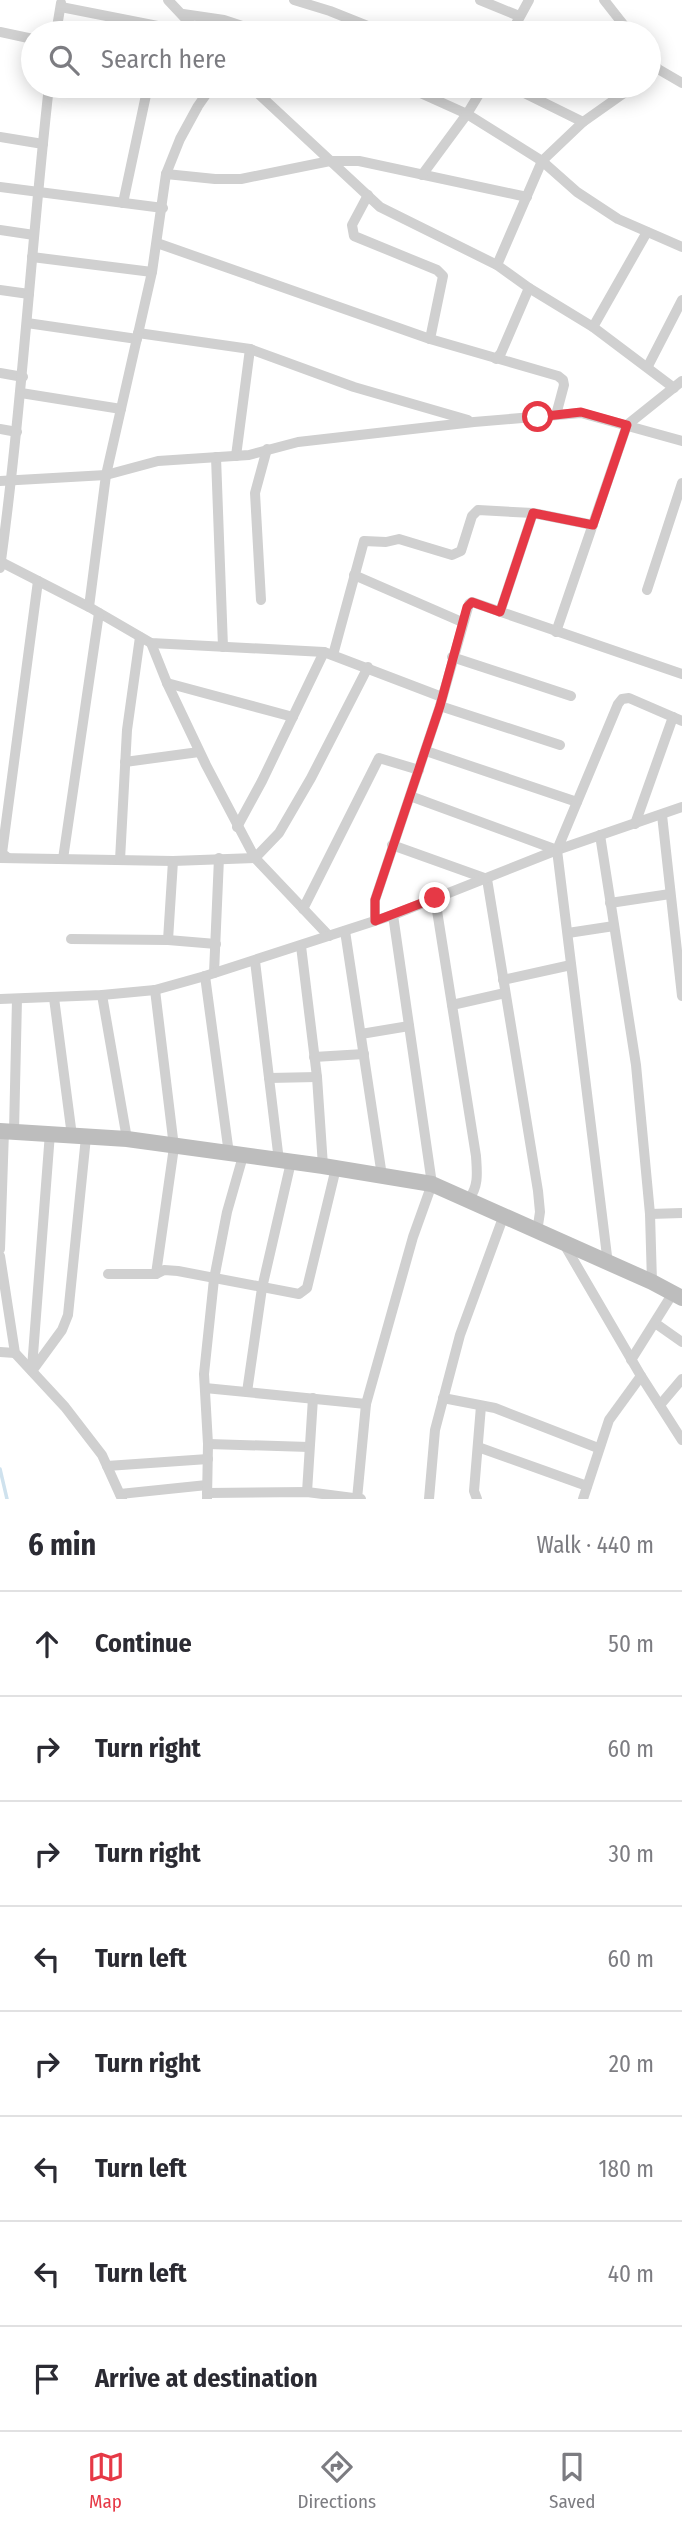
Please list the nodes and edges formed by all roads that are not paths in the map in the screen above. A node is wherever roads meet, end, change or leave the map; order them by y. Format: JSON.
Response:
{"nodes":[{"id":1,"x":168,"y":0,"type":"edge"},
{"id":2,"x":294,"y":0,"type":"edge"},
{"id":3,"x":480,"y":0,"type":"edge"},
{"id":4,"x":529,"y":0,"type":"edge"},
{"id":5,"x":604,"y":0,"type":"edge"},
{"id":6,"x":61,"y":3,"type":"edge"},
{"id":7,"x":183,"y":14,"type":"junction"},
{"id":8,"x":519,"y":16,"type":"junction"},
{"id":9,"x":58,"y":21,"type":"edge"},
{"id":10,"x":140,"y":21,"type":"edge"},
{"id":11,"x":189,"y":21,"type":"edge"},
{"id":12,"x":227,"y":21,"type":"edge"},
{"id":13,"x":355,"y":21,"type":"edge"},
{"id":14,"x":517,"y":21,"type":"edge"},
{"id":15,"x":621,"y":21,"type":"edge"},
{"id":16,"x":0,"y":32,"type":"edge"},
{"id":17,"x":21,"y":36,"type":"edge"},
{"id":18,"x":661,"y":76,"type":"edge"},
{"id":19,"x":682,"y":83,"type":"edge"},
{"id":20,"x":48,"y":98,"type":"edge"},
{"id":21,"x":145,"y":98,"type":"edge"},
{"id":22,"x":204,"y":98,"type":"edge"},
{"id":23,"x":263,"y":98,"type":"edge"},
{"id":24,"x":432,"y":98,"type":"edge"},
{"id":25,"x":477,"y":98,"type":"edge"},
{"id":26,"x":534,"y":98,"type":"edge"},
{"id":27,"x":618,"y":98,"type":"edge"},
{"id":28,"x":467,"y":114,"type":"junction"},
{"id":29,"x":583,"y":122,"type":"junction"},
{"id":30,"x":0,"y":137,"type":"edge"},
{"id":31,"x":43,"y":144,"type":"junction"},
{"id":32,"x":330,"y":161,"type":"junction"},
{"id":33,"x":542,"y":161,"type":"junction"},
{"id":34,"x":166,"y":174,"type":"junction"},
{"id":35,"x":422,"y":175,"type":"junction"},
{"id":36,"x":0,"y":187,"type":"edge"},
{"id":37,"x":37,"y":193,"type":"junction"},
{"id":38,"x":368,"y":195,"type":"junction"},
{"id":39,"x":527,"y":197,"type":"junction"},
{"id":40,"x":123,"y":203,"type":"junction"},
{"id":41,"x":163,"y":208,"type":"junction"},
{"id":42,"x":0,"y":230,"type":"edge"},
{"id":43,"x":648,"y":232,"type":"junction"},
{"id":44,"x":34,"y":234,"type":"junction"},
{"id":45,"x":157,"y":243,"type":"junction"},
{"id":46,"x":682,"y":247,"type":"edge"},
{"id":47,"x":32,"y":257,"type":"junction"},
{"id":48,"x":497,"y":265,"type":"junction"},
{"id":49,"x":152,"y":272,"type":"junction"},
{"id":50,"x":528,"y":288,"type":"junction"},
{"id":51,"x":0,"y":290,"type":"edge"},
{"id":52,"x":29,"y":294,"type":"junction"},
{"id":53,"x":682,"y":300,"type":"edge"},
{"id":54,"x":27,"y":323,"type":"junction"},
{"id":55,"x":593,"y":327,"type":"junction"},
{"id":56,"x":138,"y":336,"type":"junction"},
{"id":57,"x":430,"y":339,"type":"junction"},
{"id":58,"x":250,"y":349,"type":"junction"},
{"id":59,"x":496,"y":359,"type":"junction"},
{"id":60,"x":648,"y":366,"type":"junction"},
{"id":61,"x":0,"y":373,"type":"edge"},
{"id":62,"x":23,"y":377,"type":"junction"},
{"id":63,"x":678,"y":384,"type":"edge"},
{"id":64,"x":21,"y":393,"type":"junction"},
{"id":65,"x":121,"y":409,"type":"junction"},
{"id":66,"x":556,"y":415,"type":"junction"},
{"id":67,"x":474,"y":422,"type":"junction"},
{"id":68,"x":627,"y":425,"type":"junction"},
{"id":69,"x":0,"y":429,"type":"edge"},
{"id":70,"x":17,"y":432,"type":"junction"},
{"id":71,"x":682,"y":441,"type":"edge"},
{"id":72,"x":267,"y":449,"type":"junction"},
{"id":73,"x":236,"y":456,"type":"junction"},
{"id":74,"x":216,"y":457,"type":"junction"},
{"id":75,"x":106,"y":475,"type":"junction"},
{"id":76,"x":6,"y":481,"type":"edge"},
{"id":77,"x":682,"y":483,"type":"edge"},
{"id":78,"x":678,"y":512,"type":"edge"},
{"id":79,"x":533,"y":513,"type":"junction"},
{"id":80,"x":593,"y":525,"type":"junction"},
{"id":81,"x":3,"y":532,"type":"edge"},
{"id":82,"x":1,"y":562,"type":"edge"},
{"id":83,"x":0,"y":568,"type":"edge"},
{"id":84,"x":354,"y":575,"type":"junction"},
{"id":85,"x":38,"y":580,"type":"junction"},
{"id":86,"x":647,"y":590,"type":"dead end"},
{"id":87,"x":261,"y":600,"type":"dead end"},
{"id":88,"x":89,"y":607,"type":"junction"},
{"id":89,"x":500,"y":612,"type":"junction"},
{"id":90,"x":99,"y":613,"type":"junction"},
{"id":91,"x":463,"y":622,"type":"junction"},
{"id":92,"x":556,"y":632,"type":"junction"},
{"id":93,"x":140,"y":637,"type":"junction"},
{"id":94,"x":151,"y":643,"type":"junction"},
{"id":95,"x":223,"y":647,"type":"junction"},
{"id":96,"x":328,"y":653,"type":"junction"},
{"id":97,"x":452,"y":657,"type":"junction"},
{"id":98,"x":368,"y":667,"type":"junction"},
{"id":99,"x":682,"y":674,"type":"edge"},
{"id":100,"x":167,"y":683,"type":"junction"},
{"id":101,"x":571,"y":696,"type":"dead end"},
{"id":102,"x":441,"y":702,"type":"junction"},
{"id":103,"x":293,"y":717,"type":"junction"},
{"id":104,"x":678,"y":719,"type":"edge"},
{"id":105,"x":559,"y":745,"type":"dead end"},
{"id":106,"x":426,"y":751,"type":"junction"},
{"id":107,"x":199,"y":752,"type":"junction"},
{"id":108,"x":125,"y":762,"type":"junction"},
{"id":109,"x":419,"y":770,"type":"junction"},
{"id":110,"x":410,"y":796,"type":"junction"},
{"id":111,"x":577,"y":802,"type":"junction"},
{"id":112,"x":682,"y":807,"type":"edge"},
{"id":113,"x":662,"y":815,"type":"junction"},
{"id":114,"x":635,"y":824,"type":"junction"},
{"id":115,"x":237,"y":827,"type":"junction"},
{"id":116,"x":600,"y":835,"type":"junction"},
{"id":117,"x":392,"y":845,"type":"junction"},
{"id":118,"x":557,"y":850,"type":"junction"},
{"id":119,"x":4,"y":858,"type":"edge"},
{"id":120,"x":219,"y":858,"type":"junction"},
{"id":121,"x":255,"y":858,"type":"junction"},
{"id":122,"x":63,"y":859,"type":"junction"},
{"id":123,"x":120,"y":860,"type":"junction"},
{"id":124,"x":173,"y":861,"type":"junction"},
{"id":125,"x":486,"y":879,"type":"junction"},
{"id":126,"x":670,"y":894,"type":"junction"},
{"id":127,"x":435,"y":898,"type":"junction"},
{"id":128,"x":610,"y":903,"type":"junction"},
{"id":129,"x":303,"y":909,"type":"junction"},
{"id":130,"x":393,"y":915,"type":"junction"},
{"id":131,"x":375,"y":921,"type":"junction"},
{"id":132,"x":614,"y":926,"type":"junction"},
{"id":133,"x":345,"y":931,"type":"junction"},
{"id":134,"x":568,"y":933,"type":"junction"},
{"id":135,"x":329,"y":936,"type":"junction"},
{"id":136,"x":71,"y":939,"type":"dead end"},
{"id":137,"x":168,"y":940,"type":"junction"},
{"id":138,"x":216,"y":944,"type":"junction"},
{"id":139,"x":301,"y":946,"type":"junction"},
{"id":140,"x":255,"y":961,"type":"junction"},
{"id":141,"x":572,"y":965,"type":"junction"},
{"id":142,"x":210,"y":974,"type":"junction"},
{"id":143,"x":503,"y":980,"type":"junction"},
{"id":144,"x":155,"y":990,"type":"junction"},
{"id":145,"x":505,"y":993,"type":"junction"},
{"id":146,"x":102,"y":995,"type":"junction"},
{"id":147,"x":682,"y":996,"type":"edge"},
{"id":148,"x":54,"y":998,"type":"junction"},
{"id":149,"x":0,"y":999,"type":"edge"},
{"id":150,"x":17,"y":999,"type":"junction"},
{"id":151,"x":452,"y":1005,"type":"junction"},
{"id":152,"x":409,"y":1026,"type":"junction"},
{"id":153,"x":361,"y":1034,"type":"junction"},
{"id":154,"x":364,"y":1054,"type":"junction"},
{"id":155,"x":314,"y":1057,"type":"junction"},
{"id":156,"x":317,"y":1077,"type":"junction"},
{"id":157,"x":269,"y":1078,"type":"junction"},
{"id":158,"x":6,"y":1131,"type":"edge"},
{"id":159,"x":50,"y":1133,"type":"junction"},
{"id":160,"x":79,"y":1137,"type":"junction"},
{"id":161,"x":127,"y":1139,"type":"junction"},
{"id":162,"x":174,"y":1147,"type":"junction"},
{"id":163,"x":236,"y":1155,"type":"junction"},
{"id":164,"x":285,"y":1161,"type":"junction"},
{"id":165,"x":330,"y":1167,"type":"junction"},
{"id":166,"x":382,"y":1176,"type":"junction"},
{"id":167,"x":432,"y":1184,"type":"junction"},
{"id":168,"x":469,"y":1199,"type":"junction"},
{"id":169,"x":682,"y":1213,"type":"edge"},
{"id":170,"x":650,"y":1214,"type":"junction"},
{"id":171,"x":504,"y":1215,"type":"junction"},
{"id":172,"x":537,"y":1232,"type":"junction"},
{"id":173,"x":564,"y":1244,"type":"junction"},
{"id":174,"x":0,"y":1249,"type":"edge"},
{"id":175,"x":0,"y":1256,"type":"edge"},
{"id":176,"x":608,"y":1264,"type":"junction"},
{"id":177,"x":1,"y":1272,"type":"edge"},
{"id":178,"x":108,"y":1274,"type":"dead end"},
{"id":179,"x":156,"y":1274,"type":"junction"},
{"id":180,"x":215,"y":1279,"type":"junction"},
{"id":181,"x":652,"y":1282,"type":"junction"},
{"id":182,"x":262,"y":1288,"type":"junction"},
{"id":183,"x":678,"y":1296,"type":"edge"},
{"id":184,"x":3,"y":1298,"type":"edge"},
{"id":185,"x":654,"y":1323,"type":"junction"},
{"id":186,"x":682,"y":1342,"type":"edge"},
{"id":187,"x":0,"y":1352,"type":"edge"},
{"id":188,"x":15,"y":1353,"type":"junction"},
{"id":189,"x":632,"y":1360,"type":"junction"},
{"id":190,"x":32,"y":1371,"type":"junction"},
{"id":191,"x":641,"y":1376,"type":"junction"},
{"id":192,"x":682,"y":1379,"type":"edge"},
{"id":193,"x":205,"y":1388,"type":"junction"},
{"id":194,"x":247,"y":1392,"type":"junction"},
{"id":195,"x":313,"y":1398,"type":"junction"},
{"id":196,"x":443,"y":1398,"type":"junction"},
{"id":197,"x":366,"y":1404,"type":"junction"},
{"id":198,"x":660,"y":1405,"type":"junction"},
{"id":199,"x":481,"y":1406,"type":"junction"},
{"id":200,"x":682,"y":1440,"type":"edge"},
{"id":201,"x":208,"y":1444,"type":"junction"},
{"id":202,"x":309,"y":1447,"type":"junction"},
{"id":203,"x":478,"y":1447,"type":"junction"},
{"id":204,"x":598,"y":1448,"type":"junction"},
{"id":205,"x":208,"y":1459,"type":"junction"},
{"id":206,"x":107,"y":1466,"type":"junction"},
{"id":207,"x":587,"y":1486,"type":"junction"},
{"id":208,"x":207,"y":1492,"type":"edge"},
{"id":209,"x":307,"y":1492,"type":"junction"},
{"id":210,"x":121,"y":1497,"type":"edge"},
{"id":211,"x":480,"y":1498,"type":"edge"},
{"id":212,"x":358,"y":1499,"type":"edge"},
{"id":213,"x":429,"y":1499,"type":"edge"},
{"id":214,"x":583,"y":1499,"type":"edge"}],
"edges":[{"from":1,"to":7,"type":"street"},
{"from":2,"to":13,"type":"street"},
{"from":3,"to":8,"type":"street"},
{"from":4,"to":8,"type":"street"},
{"from":5,"to":15,"type":"street"},
{"from":6,"to":9,"type":"street"},
{"from":6,"to":10,"type":"street"},
{"from":7,"to":11,"type":"street"},
{"from":7,"to":12,"type":"street"},
{"from":8,"to":14,"type":"street"},
{"from":16,"to":17,"type":"street"},
{"from":18,"to":19,"type":"street"},
{"from":20,"to":31,"type":"street"},
{"from":21,"to":40,"type":"street"},
{"from":22,"to":34,"type":"street"},
{"from":23,"to":32,"type":"street"},
{"from":24,"to":28,"type":"street"},
{"from":25,"to":28,"type":"street"},
{"from":26,"to":29,"type":"street"},
{"from":27,"to":29,"type":"street"},
{"from":28,"to":33,"type":"street"},
{"from":28,"to":35,"type":"street"},
{"from":29,"to":33,"type":"street"},
{"from":30,"to":31,"type":"street"},
{"from":31,"to":37,"type":"street"},
{"from":32,"to":34,"type":"street"},
{"from":32,"to":35,"type":"street"},
{"from":32,"to":38,"type":"street"},
{"from":33,"to":39,"type":"street"},
{"from":33,"to":43,"type":"street"},
{"from":34,"to":41,"type":"street"},
{"from":35,"to":39,"type":"street"},
{"from":36,"to":37,"type":"street"},
{"from":37,"to":40,"type":"street"},
{"from":37,"to":44,"type":"street"},
{"from":38,"to":48,"type":"street"},
{"from":38,"to":57,"type":"street"},
{"from":39,"to":48,"type":"street"},
{"from":40,"to":41,"type":"street"},
{"from":41,"to":45,"type":"street"},
{"from":42,"to":44,"type":"street"},
{"from":43,"to":46,"type":"street"},
{"from":43,"to":55,"type":"street"},
{"from":44,"to":47,"type":"street"},
{"from":45,"to":49,"type":"street"},
{"from":45,"to":57,"type":"street"},
{"from":47,"to":49,"type":"street"},
{"from":47,"to":52,"type":"street"},
{"from":48,"to":50,"type":"street"},
{"from":49,"to":56,"type":"street"},
{"from":50,"to":55,"type":"street"},
{"from":50,"to":59,"type":"street"},
{"from":51,"to":52,"type":"street"},
{"from":52,"to":54,"type":"street"},
{"from":53,"to":60,"type":"street"},
{"from":54,"to":56,"type":"street"},
{"from":54,"to":62,"type":"street"},
{"from":55,"to":60,"type":"street"},
{"from":56,"to":58,"type":"street"},
{"from":56,"to":65,"type":"street"},
{"from":57,"to":59,"type":"street"},
{"from":58,"to":67,"type":"street"},
{"from":58,"to":73,"type":"street"},
{"from":59,"to":66,"type":"street"},
{"from":60,"to":63,"type":"street"},
{"from":61,"to":62,"type":"street"},
{"from":62,"to":64,"type":"street"},
{"from":63,"to":68,"type":"street"},
{"from":64,"to":65,"type":"street"},
{"from":64,"to":70,"type":"street"},
{"from":65,"to":75,"type":"street"},
{"from":66,"to":67,"type":"street"},
{"from":66,"to":68,"type":"street"},
{"from":67,"to":72,"type":"street"},
{"from":68,"to":71,"type":"street"},
{"from":68,"to":80,"type":"street"},
{"from":69,"to":70,"type":"street"},
{"from":70,"to":76,"type":"street"},
{"from":72,"to":73,"type":"street"},
{"from":72,"to":87,"type":"street"},
{"from":73,"to":74,"type":"street"},
{"from":74,"to":75,"type":"street"},
{"from":74,"to":95,"type":"street"},
{"from":75,"to":76,"type":"street"},
{"from":75,"to":88,"type":"street"},
{"from":76,"to":81,"type":"street"},
{"from":77,"to":78,"type":"street"},
{"from":78,"to":86,"type":"street"},
{"from":79,"to":80,"type":"street"},
{"from":79,"to":84,"type":"street"},
{"from":79,"to":89,"type":"street"},
{"from":80,"to":92,"type":"street"},
{"from":81,"to":82,"type":"street"},
{"from":82,"to":83,"type":"street"},
{"from":82,"to":85,"type":"street"},
{"from":84,"to":91,"type":"street"},
{"from":84,"to":96,"type":"street"},
{"from":85,"to":88,"type":"street"},
{"from":85,"to":119,"type":"street"},
{"from":88,"to":90,"type":"street"},
{"from":89,"to":91,"type":"street"},
{"from":89,"to":92,"type":"street"},
{"from":90,"to":93,"type":"street"},
{"from":90,"to":122,"type":"street"},
{"from":91,"to":97,"type":"street"},
{"from":92,"to":99,"type":"street"},
{"from":93,"to":94,"type":"street"},
{"from":93,"to":108,"type":"street"},
{"from":94,"to":95,"type":"street"},
{"from":94,"to":100,"type":"street"},
{"from":95,"to":96,"type":"street"},
{"from":96,"to":98,"type":"street"},
{"from":96,"to":103,"type":"street"},
{"from":97,"to":101,"type":"street"},
{"from":97,"to":102,"type":"street"},
{"from":98,"to":102,"type":"street"},
{"from":98,"to":121,"type":"street"},
{"from":100,"to":103,"type":"street"},
{"from":100,"to":107,"type":"street"},
{"from":102,"to":105,"type":"street"},
{"from":102,"to":106,"type":"street"},
{"from":103,"to":115,"type":"street"},
{"from":104,"to":111,"type":"street"},
{"from":104,"to":114,"type":"street"},
{"from":106,"to":109,"type":"street"},
{"from":106,"to":111,"type":"street"},
{"from":107,"to":108,"type":"street"},
{"from":107,"to":115,"type":"street"},
{"from":108,"to":123,"type":"street"},
{"from":109,"to":110,"type":"street"},
{"from":109,"to":129,"type":"street"},
{"from":110,"to":117,"type":"street"},
{"from":110,"to":118,"type":"street"},
{"from":111,"to":118,"type":"street"},
{"from":112,"to":113,"type":"street"},
{"from":113,"to":114,"type":"street"},
{"from":113,"to":126,"type":"street"},
{"from":114,"to":116,"type":"street"},
{"from":115,"to":121,"type":"street"},
{"from":116,"to":118,"type":"street"},
{"from":116,"to":128,"type":"street"},
{"from":117,"to":125,"type":"street"},
{"from":117,"to":131,"type":"street"},
{"from":118,"to":125,"type":"street"},
{"from":118,"to":134,"type":"street"},
{"from":119,"to":122,"type":"street"},
{"from":120,"to":121,"type":"street"},
{"from":120,"to":124,"type":"street"},
{"from":120,"to":138,"type":"street"},
{"from":121,"to":129,"type":"street"},
{"from":122,"to":123,"type":"street"},
{"from":123,"to":124,"type":"street"},
{"from":124,"to":137,"type":"street"},
{"from":125,"to":127,"type":"street"},
{"from":125,"to":143,"type":"street"},
{"from":126,"to":128,"type":"street"},
{"from":126,"to":147,"type":"street"},
{"from":127,"to":130,"type":"street"},
{"from":127,"to":151,"type":"street"},
{"from":128,"to":132,"type":"street"},
{"from":129,"to":135,"type":"street"},
{"from":130,"to":131,"type":"street"},
{"from":130,"to":152,"type":"street"},
{"from":131,"to":133,"type":"street"},
{"from":132,"to":134,"type":"street"},
{"from":132,"to":170,"type":"street"},
{"from":133,"to":135,"type":"street"},
{"from":133,"to":153,"type":"street"},
{"from":134,"to":141,"type":"street"},
{"from":135,"to":139,"type":"street"},
{"from":136,"to":137,"type":"street"},
{"from":137,"to":138,"type":"street"},
{"from":138,"to":142,"type":"street"},
{"from":139,"to":140,"type":"street"},
{"from":139,"to":155,"type":"street"},
{"from":140,"to":142,"type":"street"},
{"from":140,"to":157,"type":"street"},
{"from":141,"to":143,"type":"street"},
{"from":141,"to":176,"type":"street"},
{"from":142,"to":144,"type":"street"},
{"from":142,"to":163,"type":"street"},
{"from":143,"to":145,"type":"street"},
{"from":144,"to":146,"type":"street"},
{"from":144,"to":162,"type":"street"},
{"from":145,"to":151,"type":"street"},
{"from":145,"to":172,"type":"street"},
{"from":146,"to":148,"type":"street"},
{"from":146,"to":161,"type":"street"},
{"from":148,"to":150,"type":"street"},
{"from":148,"to":160,"type":"street"},
{"from":149,"to":150,"type":"street"},
{"from":150,"to":158,"type":"street"},
{"from":151,"to":168,"type":"street"},
{"from":152,"to":153,"type":"street"},
{"from":152,"to":167,"type":"street"},
{"from":153,"to":154,"type":"street"},
{"from":154,"to":155,"type":"street"},
{"from":154,"to":166,"type":"street"},
{"from":155,"to":156,"type":"street"},
{"from":156,"to":157,"type":"street"},
{"from":156,"to":165,"type":"street"},
{"from":157,"to":164,"type":"street"},
{"from":158,"to":159,"type":"street"},
{"from":158,"to":174,"type":"street"},
{"from":159,"to":160,"type":"street"},
{"from":159,"to":190,"type":"street"},
{"from":160,"to":161,"type":"street"},
{"from":160,"to":190,"type":"street"},
{"from":161,"to":162,"type":"street"},
{"from":162,"to":163,"type":"street"},
{"from":162,"to":179,"type":"street"},
{"from":163,"to":164,"type":"street"},
{"from":163,"to":180,"type":"street"},
{"from":164,"to":165,"type":"street"},
{"from":164,"to":182,"type":"street"},
{"from":165,"to":166,"type":"street"},
{"from":165,"to":182,"type":"street"},
{"from":166,"to":167,"type":"street"},
{"from":167,"to":168,"type":"street"},
{"from":167,"to":197,"type":"street"},
{"from":168,"to":171,"type":"street"},
{"from":169,"to":170,"type":"street"},
{"from":170,"to":181,"type":"street"},
{"from":171,"to":172,"type":"street"},
{"from":171,"to":196,"type":"street"},
{"from":172,"to":173,"type":"street"},
{"from":173,"to":176,"type":"street"},
{"from":173,"to":189,"type":"street"},
{"from":175,"to":177,"type":"street"},
{"from":176,"to":181,"type":"street"},
{"from":177,"to":184,"type":"street"},
{"from":178,"to":179,"type":"street"},
{"from":179,"to":180,"type":"street"},
{"from":180,"to":182,"type":"street"},
{"from":180,"to":193,"type":"street"},
{"from":181,"to":183,"type":"street"},
{"from":182,"to":194,"type":"street"},
{"from":183,"to":185,"type":"street"},
{"from":184,"to":188,"type":"street"},
{"from":185,"to":186,"type":"street"},
{"from":185,"to":189,"type":"street"},
{"from":187,"to":188,"type":"street"},
{"from":188,"to":190,"type":"street"},
{"from":189,"to":191,"type":"street"},
{"from":190,"to":206,"type":"street"},
{"from":191,"to":198,"type":"street"},
{"from":191,"to":204,"type":"street"},
{"from":192,"to":198,"type":"street"},
{"from":193,"to":194,"type":"street"},
{"from":193,"to":201,"type":"street"},
{"from":194,"to":195,"type":"street"},
{"from":195,"to":197,"type":"street"},
{"from":195,"to":202,"type":"street"},
{"from":196,"to":199,"type":"street"},
{"from":196,"to":213,"type":"street"},
{"from":197,"to":212,"type":"street"},
{"from":198,"to":200,"type":"street"},
{"from":199,"to":203,"type":"street"},
{"from":199,"to":204,"type":"street"},
{"from":201,"to":202,"type":"street"},
{"from":201,"to":205,"type":"street"},
{"from":202,"to":209,"type":"street"},
{"from":203,"to":207,"type":"street"},
{"from":203,"to":211,"type":"street"},
{"from":204,"to":207,"type":"street"},
{"from":205,"to":206,"type":"street"},
{"from":205,"to":208,"type":"street"},
{"from":206,"to":210,"type":"street"},
{"from":207,"to":214,"type":"street"},
{"from":208,"to":209,"type":"street"},
{"from":208,"to":210,"type":"street"},
{"from":209,"to":212,"type":"street"}]}
